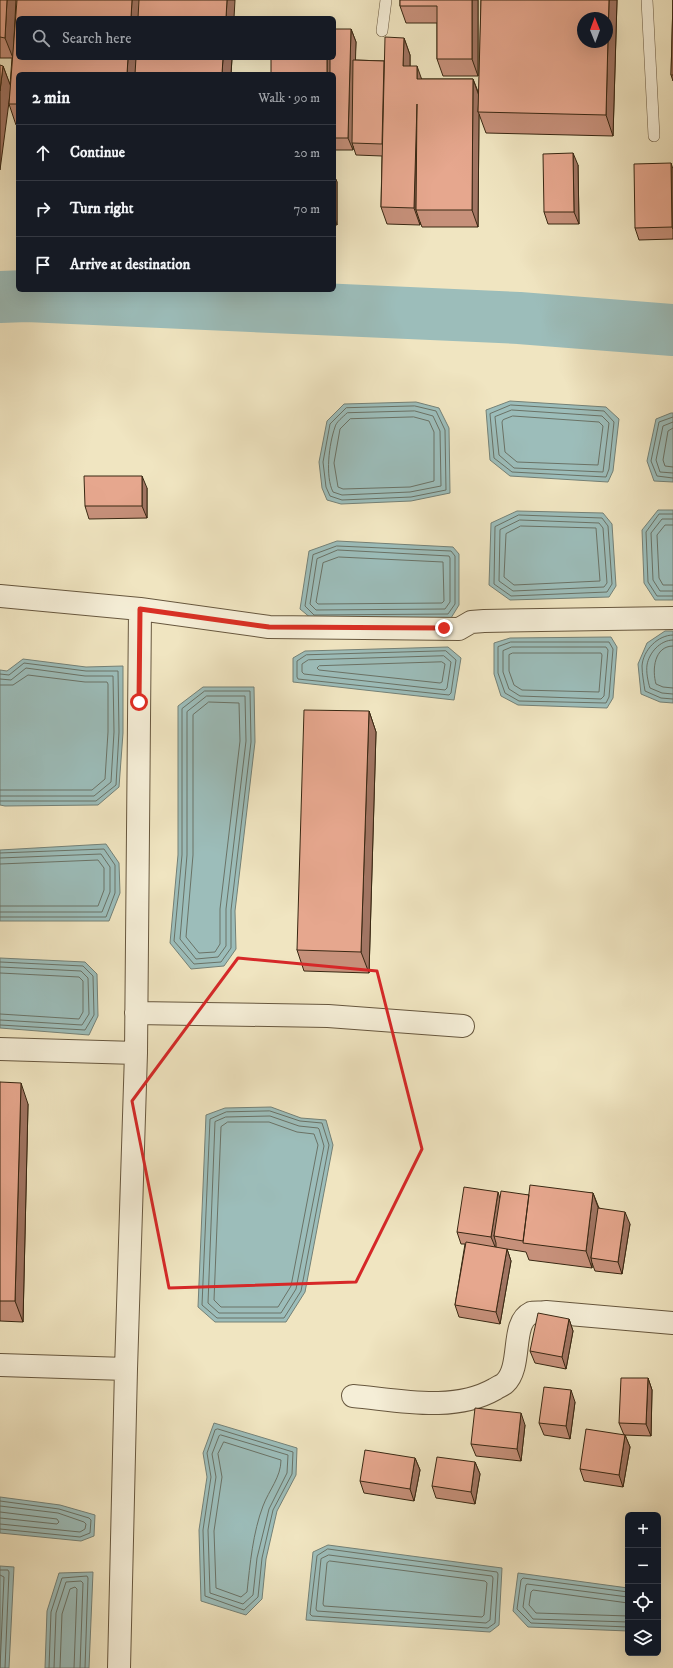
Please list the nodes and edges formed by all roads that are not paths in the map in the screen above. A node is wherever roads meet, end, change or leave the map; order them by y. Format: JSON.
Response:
{"nodes":[{"id":1,"x":386,"y":0,"type":"edge"},
{"id":2,"x":647,"y":0,"type":"edge"},
{"id":3,"x":382,"y":31,"type":"dead end"},
{"id":4,"x":654,"y":136,"type":"dead end"},
{"id":5,"x":0,"y":596,"type":"edge"},
{"id":6,"x":140,"y":609,"type":"junction"},
{"id":7,"x":673,"y":618,"type":"edge"},
{"id":8,"x":136,"y":1013,"type":"junction"},
{"id":9,"x":463,"y":1026,"type":"dead end"},
{"id":10,"x":0,"y":1049,"type":"edge"},
{"id":11,"x":136,"y":1053,"type":"junction"},
{"id":12,"x":673,"y":1323,"type":"edge"},
{"id":13,"x":0,"y":1365,"type":"edge"},
{"id":14,"x":126,"y":1369,"type":"junction"},
{"id":15,"x":353,"y":1396,"type":"dead end"},
{"id":16,"x":119,"y":1668,"type":"edge"}],
"edges":[{"from":1,"to":3,"type":"lane"},
{"from":2,"to":4,"type":"lane"},
{"from":5,"to":6,"type":"street"},
{"from":6,"to":7,"type":"street"},
{"from":6,"to":8,"type":"street"},
{"from":8,"to":9,"type":"street"},
{"from":8,"to":11,"type":"street"},
{"from":10,"to":11,"type":"street"},
{"from":11,"to":14,"type":"street"},
{"from":12,"to":15,"type":"street"},
{"from":13,"to":14,"type":"street"},
{"from":14,"to":16,"type":"street"}]}
